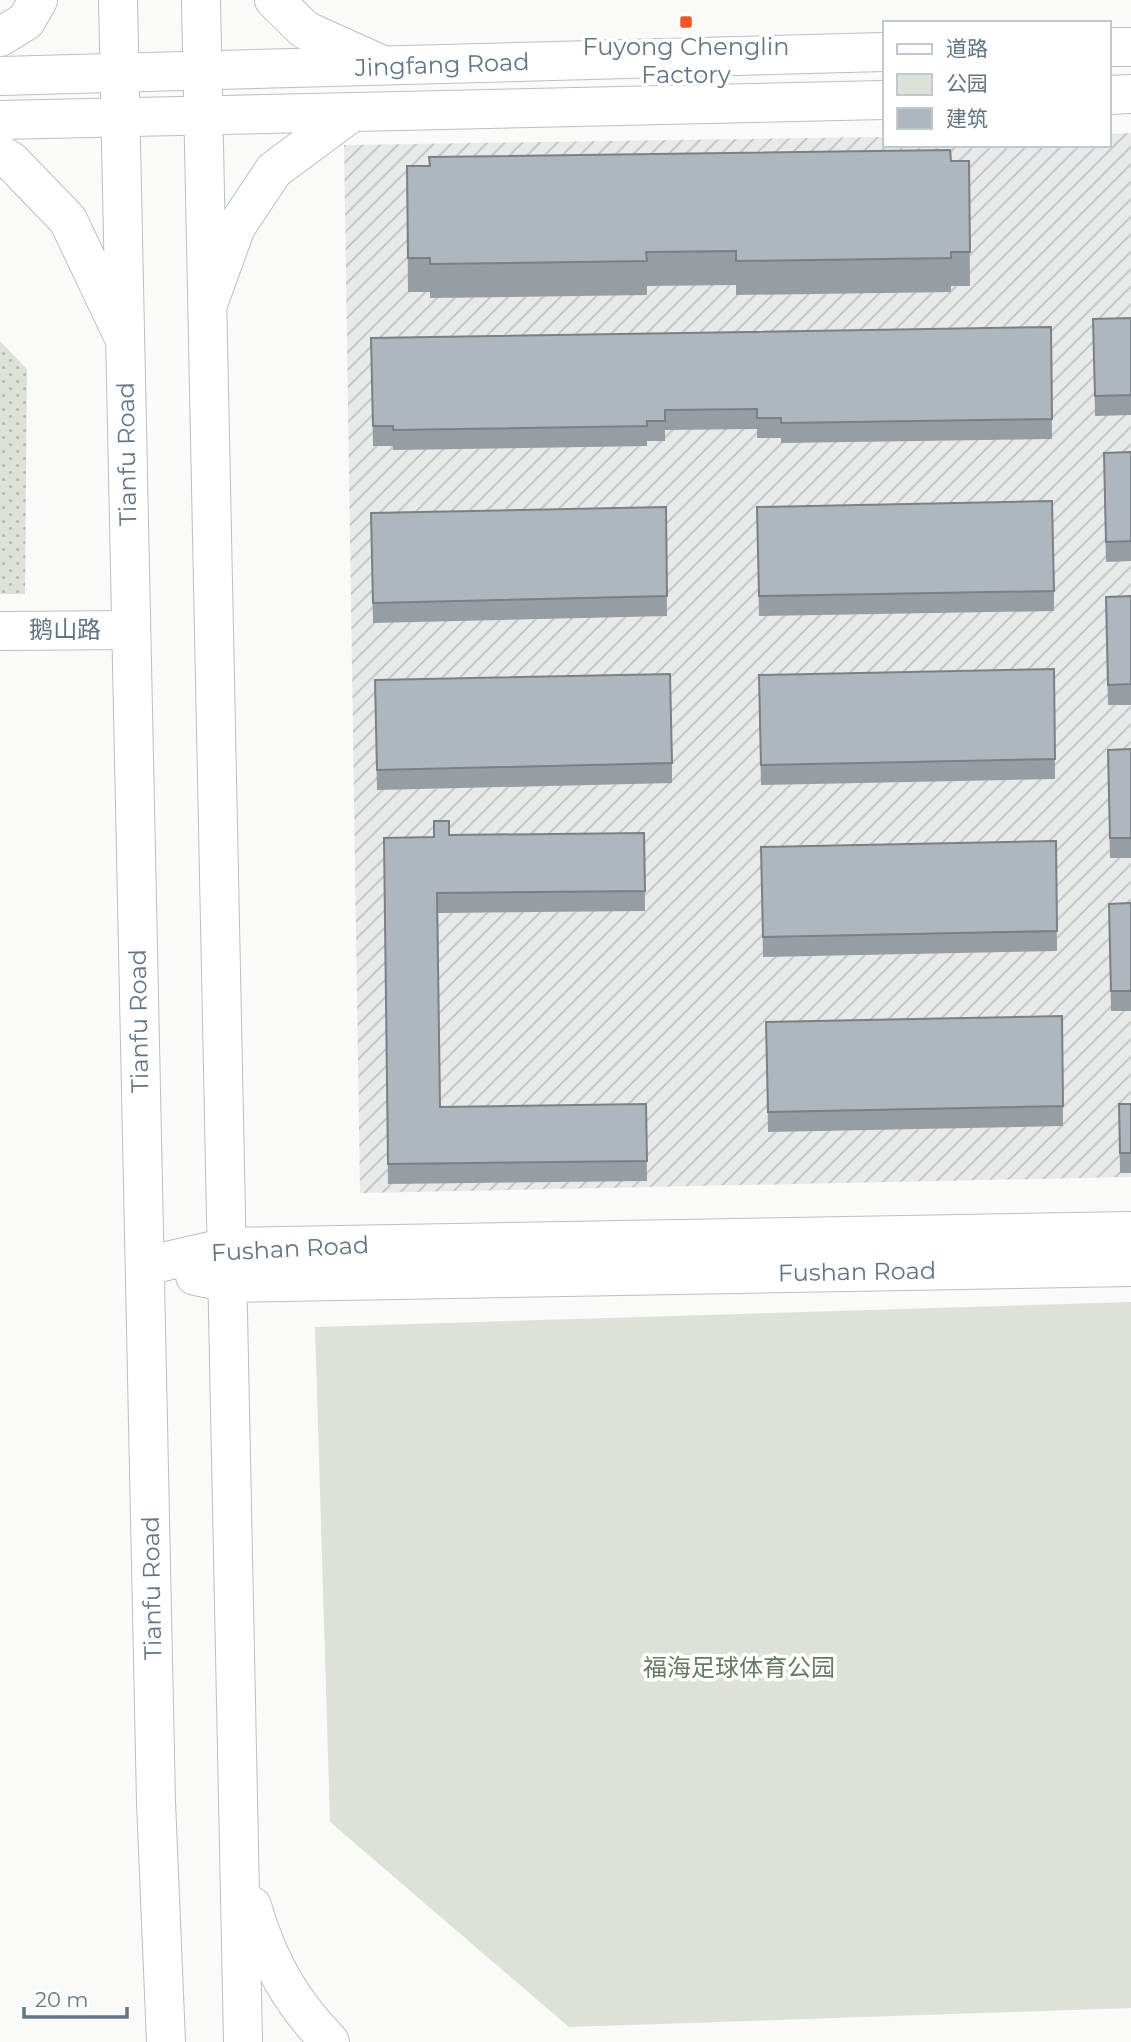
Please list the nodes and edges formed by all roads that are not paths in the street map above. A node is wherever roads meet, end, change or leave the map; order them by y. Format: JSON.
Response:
{"nodes":[{"id":1,"x":38,"y":0,"type":"edge"},
{"id":2,"x":118,"y":0,"type":"edge"},
{"id":3,"x":201,"y":0,"type":"edge"},
{"id":4,"x":274,"y":0,"type":"edge"},
{"id":5,"x":0,"y":37,"type":"edge"},
{"id":6,"x":1110,"y":47,"type":"edge"},
{"id":7,"x":1131,"y":47,"type":"edge"},
{"id":8,"x":883,"y":52,"type":"edge"},
{"id":9,"x":386,"y":67,"type":"junction"},
{"id":10,"x":203,"y":72,"type":"junction"},
{"id":11,"x":120,"y":73,"type":"junction"},
{"id":12,"x":0,"y":76,"type":"edge"},
{"id":13,"x":1131,"y":94,"type":"edge"},
{"id":14,"x":1110,"y":95,"type":"edge"},
{"id":15,"x":883,"y":100,"type":"edge"},
{"id":16,"x":351,"y":113,"type":"junction"},
{"id":17,"x":204,"y":117,"type":"junction"},
{"id":18,"x":120,"y":118,"type":"junction"},
{"id":19,"x":0,"y":120,"type":"edge"},
{"id":20,"x":0,"y":154,"type":"edge"},
{"id":21,"x":207,"y":306,"type":"junction"},
{"id":22,"x":125,"y":340,"type":"junction"},
{"id":23,"x":131,"y":630,"type":"junction"},
{"id":24,"x":0,"y":631,"type":"edge"},
{"id":25,"x":1131,"y":1231,"type":"edge"},
{"id":26,"x":229,"y":1265,"type":"junction"},
{"id":27,"x":145,"y":1266,"type":"junction"},
{"id":28,"x":1131,"y":1267,"type":"edge"},
{"id":29,"x":238,"y":1843,"type":"junction"},
{"id":30,"x":166,"y":2042,"type":"edge"},
{"id":31,"x":243,"y":2042,"type":"edge"},
{"id":32,"x":330,"y":2042,"type":"edge"}],
"edges":[{"from":1,"to":5,"type":"street"},
{"from":2,"to":11,"type":"street","name":"Tianfu Road"},
{"from":3,"to":10,"type":"street"},
{"from":4,"to":9,"type":"street"},
{"from":6,"to":7,"type":"street"},
{"from":8,"to":9,"type":"street","name":"Jingfang Road"},
{"from":9,"to":10,"type":"street","name":"Jingfang Road"},
{"from":10,"to":11,"type":"street","name":"Jingfang Road"},
{"from":10,"to":17,"type":"street"},
{"from":11,"to":12,"type":"street","name":"Jingfang Road"},
{"from":11,"to":18,"type":"street","name":"Tianfu Road"},
{"from":13,"to":14,"type":"street"},
{"from":15,"to":16,"type":"street","name":"Jingfang Road"},
{"from":16,"to":17,"type":"street","name":"Jingfang Road"},
{"from":16,"to":21,"type":"street"},
{"from":17,"to":18,"type":"street","name":"Jingfang Road"},
{"from":17,"to":21,"type":"street"},
{"from":18,"to":19,"type":"street","name":"Jingfang Road"},
{"from":18,"to":22,"type":"street","name":"Tianfu Road"},
{"from":20,"to":22,"type":"street"},
{"from":21,"to":26,"type":"street"},
{"from":22,"to":23,"type":"street","name":"Tianfu Road"},
{"from":23,"to":24,"type":"street","name":"鹅山路"},
{"from":23,"to":27,"type":"street","name":"Tianfu Road"},
{"from":25,"to":26,"type":"street","name":"Fushan Road"},
{"from":26,"to":27,"type":"street","name":"Fushan Road"},
{"from":26,"to":28,"type":"street","name":"Fushan Road"},
{"from":26,"to":29,"type":"street"},
{"from":27,"to":30,"type":"street","name":"Tianfu Road"},
{"from":29,"to":31,"type":"street"},
{"from":29,"to":32,"type":"street"}]}
